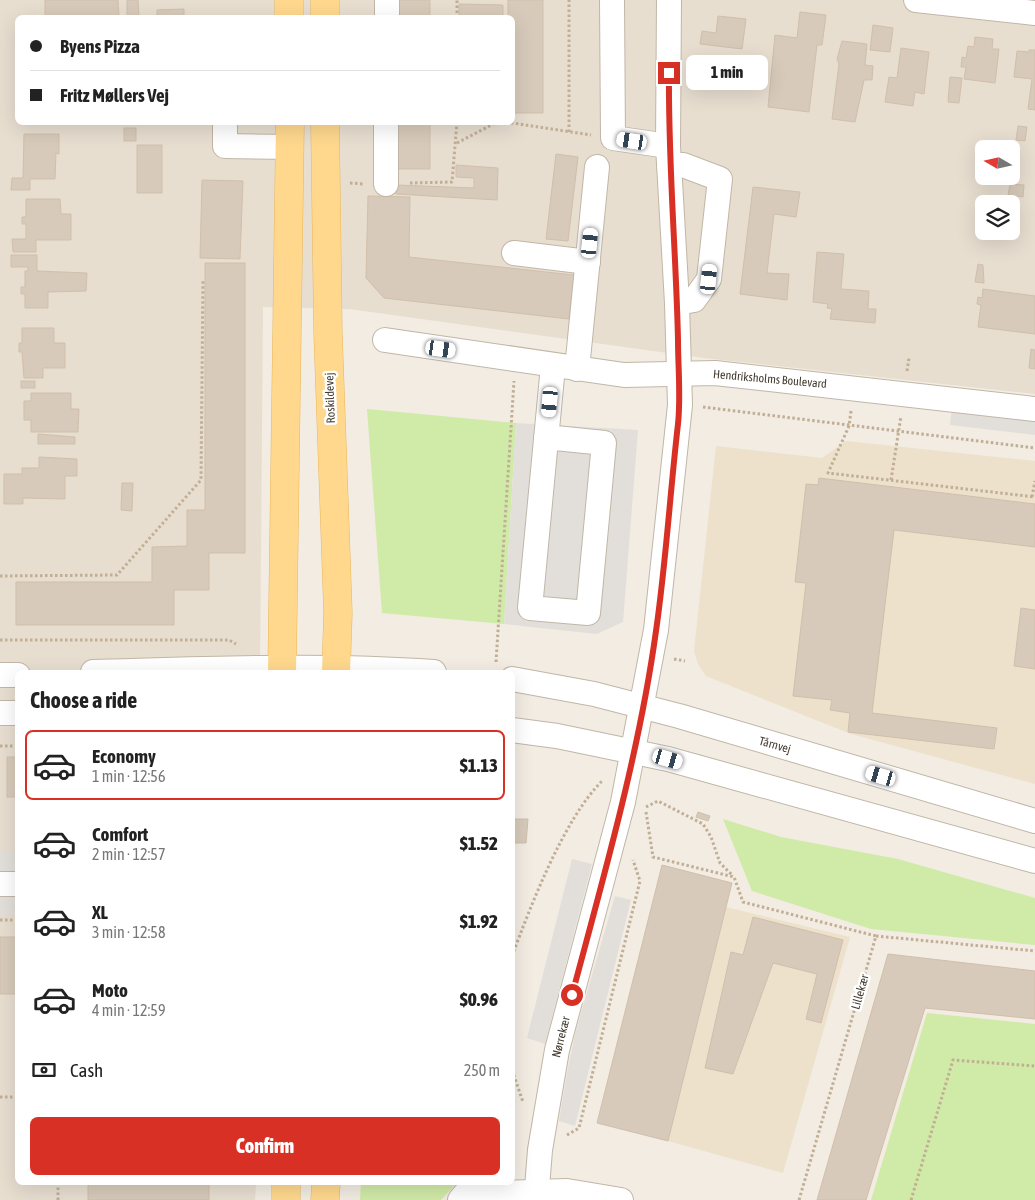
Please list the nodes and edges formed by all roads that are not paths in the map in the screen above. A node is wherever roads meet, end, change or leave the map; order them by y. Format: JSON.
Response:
{"nodes":[{"id":1,"x":289,"y":0,"type":"edge"},
{"id":2,"x":325,"y":0,"type":"edge"},
{"id":3,"x":387,"y":0,"type":"edge"},
{"id":4,"x":612,"y":0,"type":"edge"},
{"id":5,"x":669,"y":0,"type":"edge"},
{"id":6,"x":916,"y":0,"type":"edge"},
{"id":7,"x":1035,"y":13,"type":"edge"},
{"id":8,"x":289,"y":15,"type":"edge"},
{"id":9,"x":325,"y":15,"type":"edge"},
{"id":10,"x":387,"y":15,"type":"edge"},
{"id":11,"x":225,"y":125,"type":"edge"},
{"id":12,"x":325,"y":125,"type":"edge"},
{"id":13,"x":386,"y":125,"type":"edge"},
{"id":14,"x":290,"y":135,"type":"edge"},
{"id":15,"x":668,"y":156,"type":"junction"},
{"id":16,"x":597,"y":167,"type":"dead end"},
{"id":17,"x":386,"y":184,"type":"dead end"},
{"id":18,"x":514,"y":253,"type":"dead end"},
{"id":19,"x":588,"y":262,"type":"junction"},
{"id":20,"x":677,"y":303,"type":"junction"},
{"id":21,"x":386,"y":340,"type":"dead end"},
{"id":22,"x":553,"y":366,"type":"junction"},
{"id":23,"x":577,"y":369,"type":"junction"},
{"id":24,"x":679,"y":375,"type":"junction"},
{"id":25,"x":1035,"y":409,"type":"edge"},
{"id":26,"x":546,"y":437,"type":"junction"},
{"id":27,"x":282,"y":670,"type":"edge"},
{"id":28,"x":336,"y":670,"type":"edge"},
{"id":29,"x":0,"y":675,"type":"edge"},
{"id":30,"x":15,"y":675,"type":"edge"},
{"id":31,"x":515,"y":680,"type":"edge"},
{"id":32,"x":642,"y":708,"type":"junction"},
{"id":33,"x":0,"y":713,"type":"edge"},
{"id":34,"x":15,"y":713,"type":"edge"},
{"id":35,"x":515,"y":730,"type":"edge"},
{"id":36,"x":633,"y":751,"type":"junction"},
{"id":37,"x":1035,"y":821,"type":"edge"},
{"id":38,"x":1035,"y":861,"type":"edge"},
{"id":39,"x":0,"y":884,"type":"edge"},
{"id":40,"x":15,"y":884,"type":"edge"},
{"id":41,"x":286,"y":1185,"type":"edge"},
{"id":42,"x":326,"y":1185,"type":"edge"},
{"id":43,"x":536,"y":1195,"type":"edge"},
{"id":44,"x":286,"y":1200,"type":"edge"},
{"id":45,"x":325,"y":1200,"type":"edge"},
{"id":46,"x":460,"y":1200,"type":"edge"},
{"id":47,"x":621,"y":1200,"type":"edge"}],
"edges":[{"from":1,"to":8,"type":"main road"},
{"from":2,"to":9,"type":"main road"},
{"from":3,"to":10,"type":"street"},
{"from":4,"to":15,"type":"street"},
{"from":5,"to":15,"type":"street","name":"Nørrekær"},
{"from":6,"to":7,"type":"street"},
{"from":11,"to":14,"type":"street"},
{"from":12,"to":28,"type":"main road","name":"Roskildevej"},
{"from":13,"to":17,"type":"street"},
{"from":14,"to":27,"type":"main road"},
{"from":15,"to":20,"type":"street","name":"Nørrekær"},
{"from":15,"to":20,"type":"street"},
{"from":16,"to":19,"type":"street"},
{"from":18,"to":19,"type":"street"},
{"from":19,"to":23,"type":"street"},
{"from":20,"to":24,"type":"street","name":"Nørrekær"},
{"from":21,"to":22,"type":"street","name":"Hendriksholms Boulevard"},
{"from":22,"to":23,"type":"street","name":"Hendriksholms Boulevard"},
{"from":22,"to":26,"type":"street"},
{"from":23,"to":24,"type":"street","name":"Hendriksholms Boulevard"},
{"from":24,"to":25,"type":"street","name":"Hendriksholms Boulevard"},
{"from":24,"to":32,"type":"street","name":"Nørrekær"},
{"from":26,"to":26,"type":"street"},
{"from":27,"to":28,"type":"street"},
{"from":29,"to":30,"type":"street"},
{"from":31,"to":32,"type":"street","name":"Tårnvej"},
{"from":32,"to":36,"type":"street","name":"Nørrekær"},
{"from":32,"to":37,"type":"street","name":"Tårnvej"},
{"from":33,"to":34,"type":"street"},
{"from":35,"to":36,"type":"street"},
{"from":36,"to":38,"type":"street"},
{"from":36,"to":43,"type":"street","name":"Nørrekær"},
{"from":39,"to":40,"type":"street"},
{"from":41,"to":44,"type":"main road"},
{"from":42,"to":45,"type":"main road"},
{"from":43,"to":46,"type":"street"},
{"from":43,"to":47,"type":"street"}]}
